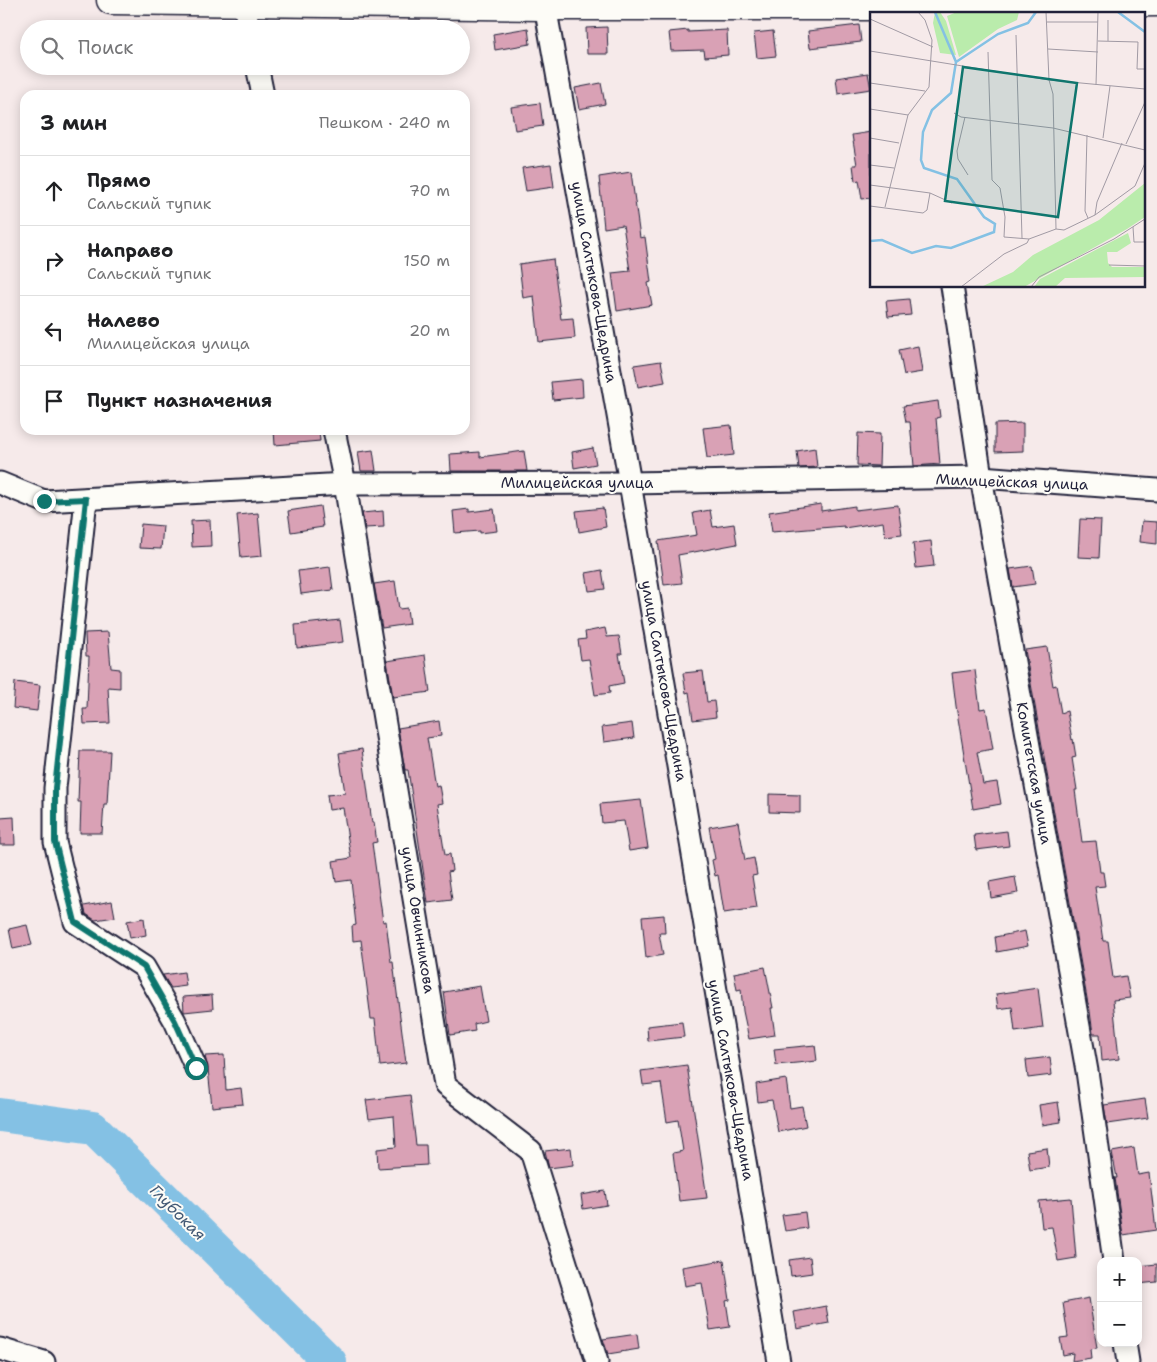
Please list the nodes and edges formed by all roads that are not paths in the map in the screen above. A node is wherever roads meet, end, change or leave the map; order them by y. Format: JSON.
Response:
{"nodes":[{"id":1,"x":110,"y":0,"type":"edge"},
{"id":2,"x":243,"y":1,"type":"edge"},
{"id":3,"x":1157,"y":2,"type":"edge"},
{"id":4,"x":545,"y":3,"type":"edge"},
{"id":5,"x":874,"y":7,"type":"edge"},
{"id":6,"x":247,"y":20,"type":"edge"},
{"id":7,"x":259,"y":75,"type":"edge"},
{"id":8,"x":262,"y":90,"type":"edge"},
{"id":9,"x":952,"y":288,"type":"edge"},
{"id":10,"x":335,"y":435,"type":"edge"},
{"id":11,"x":981,"y":477,"type":"junction"},
{"id":12,"x":0,"y":483,"type":"edge"},
{"id":13,"x":630,"y":483,"type":"junction"},
{"id":14,"x":345,"y":484,"type":"junction"},
{"id":15,"x":1157,"y":490,"type":"edge"},
{"id":16,"x":86,"y":499,"type":"junction"},
{"id":17,"x":196,"y":1068,"type":"dead end"},
{"id":18,"x":1113,"y":1257,"type":"edge"},
{"id":19,"x":1126,"y":1347,"type":"edge"},
{"id":20,"x":0,"y":1349,"type":"edge"},
{"id":21,"x":44,"y":1362,"type":"edge"},
{"id":22,"x":597,"y":1362,"type":"edge"},
{"id":23,"x":779,"y":1362,"type":"edge"},
{"id":24,"x":1128,"y":1362,"type":"edge"}],
"edges":[{"from":1,"to":2,"type":"main road"},
{"from":2,"to":4,"type":"main road"},
{"from":2,"to":6,"type":"street"},
{"from":3,"to":5,"type":"main road"},
{"from":4,"to":5,"type":"main road"},
{"from":4,"to":13,"type":"street","name":"улица Салтыкова-Щедрина"},
{"from":7,"to":8,"type":"street"},
{"from":9,"to":11,"type":"street","name":"Комитетская улица"},
{"from":10,"to":14,"type":"street","name":"улица Овчинникова"},
{"from":11,"to":13,"type":"street","name":"Милицейская улица"},
{"from":11,"to":15,"type":"street","name":"Милицейская улица"},
{"from":11,"to":18,"type":"street","name":"Комитетская улица"},
{"from":12,"to":16,"type":"street","name":"Милицейская улица"},
{"from":13,"to":14,"type":"street","name":"Милицейская улица"},
{"from":13,"to":23,"type":"street","name":"улица Салтыкова-Щедрина"},
{"from":14,"to":16,"type":"street","name":"Милицейская улица"},
{"from":14,"to":22,"type":"street","name":"улица Овчинникова"},
{"from":16,"to":17,"type":"street"},
{"from":19,"to":24,"type":"street"},
{"from":20,"to":21,"type":"street"}]}
